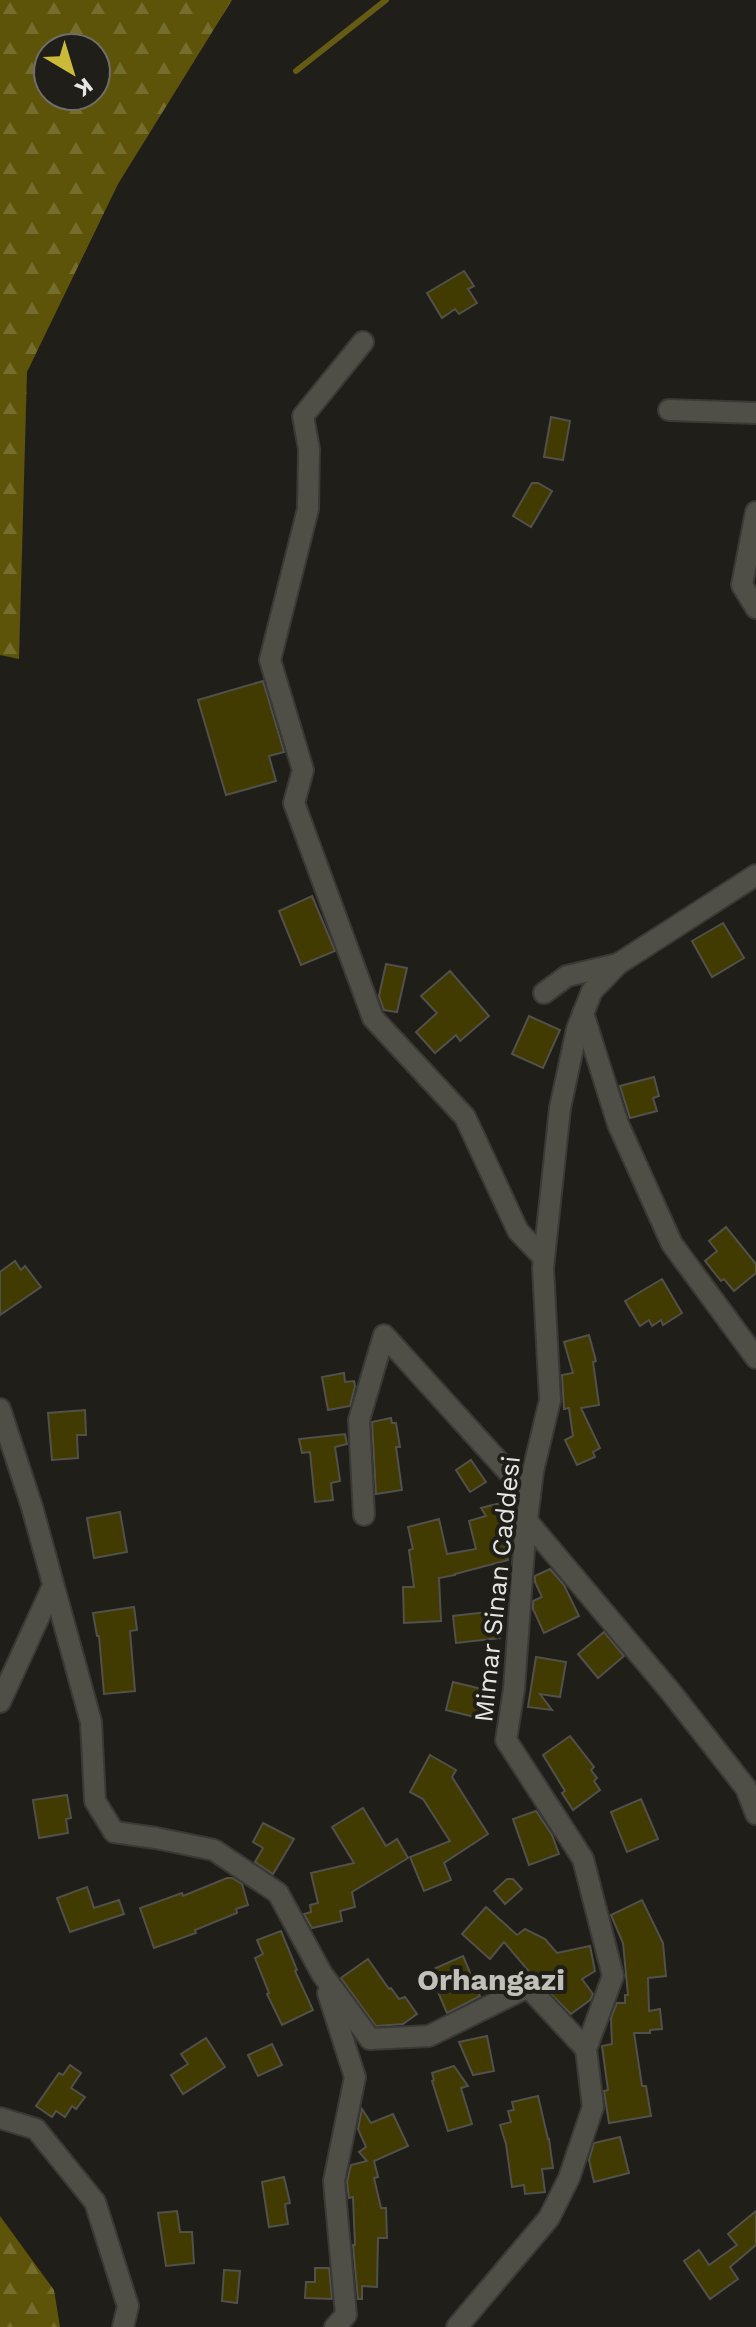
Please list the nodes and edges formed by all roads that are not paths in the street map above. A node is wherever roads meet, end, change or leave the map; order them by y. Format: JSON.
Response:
{"nodes":[{"id":1,"x":363,"y":342,"type":"dead end"},
{"id":2,"x":669,"y":410,"type":"dead end"},
{"id":3,"x":756,"y":413,"type":"edge"},
{"id":4,"x":756,"y":512,"type":"edge"},
{"id":5,"x":756,"y":608,"type":"edge"},
{"id":6,"x":755,"y":878,"type":"edge"},
{"id":7,"x":618,"y":964,"type":"junction"},
{"id":8,"x":544,"y":993,"type":"dead end"},
{"id":9,"x":583,"y":1013,"type":"junction"},
{"id":10,"x":544,"y":1258,"type":"junction"},
{"id":11,"x":756,"y":1358,"type":"edge"},
{"id":12,"x":0,"y":1409,"type":"edge"},
{"id":13,"x":530,"y":1496,"type":"junction"},
{"id":14,"x":364,"y":1515,"type":"dead end"},
{"id":15,"x":527,"y":1521,"type":"junction"},
{"id":16,"x":53,"y":1586,"type":"junction"},
{"id":17,"x":0,"y":1702,"type":"edge"},
{"id":18,"x":756,"y":1814,"type":"edge"},
{"id":19,"x":322,"y":1974,"type":"junction"},
{"id":20,"x":586,"y":2049,"type":"junction"},
{"id":21,"x":0,"y":2118,"type":"edge"},
{"id":22,"x":123,"y":2327,"type":"edge"},
{"id":23,"x":335,"y":2327,"type":"edge"},
{"id":24,"x":457,"y":2327,"type":"edge"}],
"edges":[{"from":1,"to":10,"type":"street"},
{"from":2,"to":3,"type":"street"},
{"from":4,"to":5,"type":"street"},
{"from":6,"to":7,"type":"street","name":"Mimar Sinan Caddesi"},
{"from":7,"to":8,"type":"street"},
{"from":7,"to":9,"type":"street","name":"Mimar Sinan Caddesi"},
{"from":9,"to":10,"type":"street","name":"Mimar Sinan Caddesi"},
{"from":9,"to":11,"type":"street"},
{"from":10,"to":13,"type":"street","name":"Mimar Sinan Caddesi"},
{"from":12,"to":16,"type":"street"},
{"from":13,"to":14,"type":"street"},
{"from":13,"to":15,"type":"street","name":"Mimar Sinan Caddesi"},
{"from":15,"to":18,"type":"street"},
{"from":15,"to":20,"type":"street","name":"Mimar Sinan Caddesi"},
{"from":16,"to":17,"type":"street"},
{"from":16,"to":19,"type":"street"},
{"from":19,"to":20,"type":"street"},
{"from":19,"to":23,"type":"street"},
{"from":20,"to":24,"type":"street","name":"Mimar Sinan Caddesi"},
{"from":21,"to":22,"type":"street"}]}
